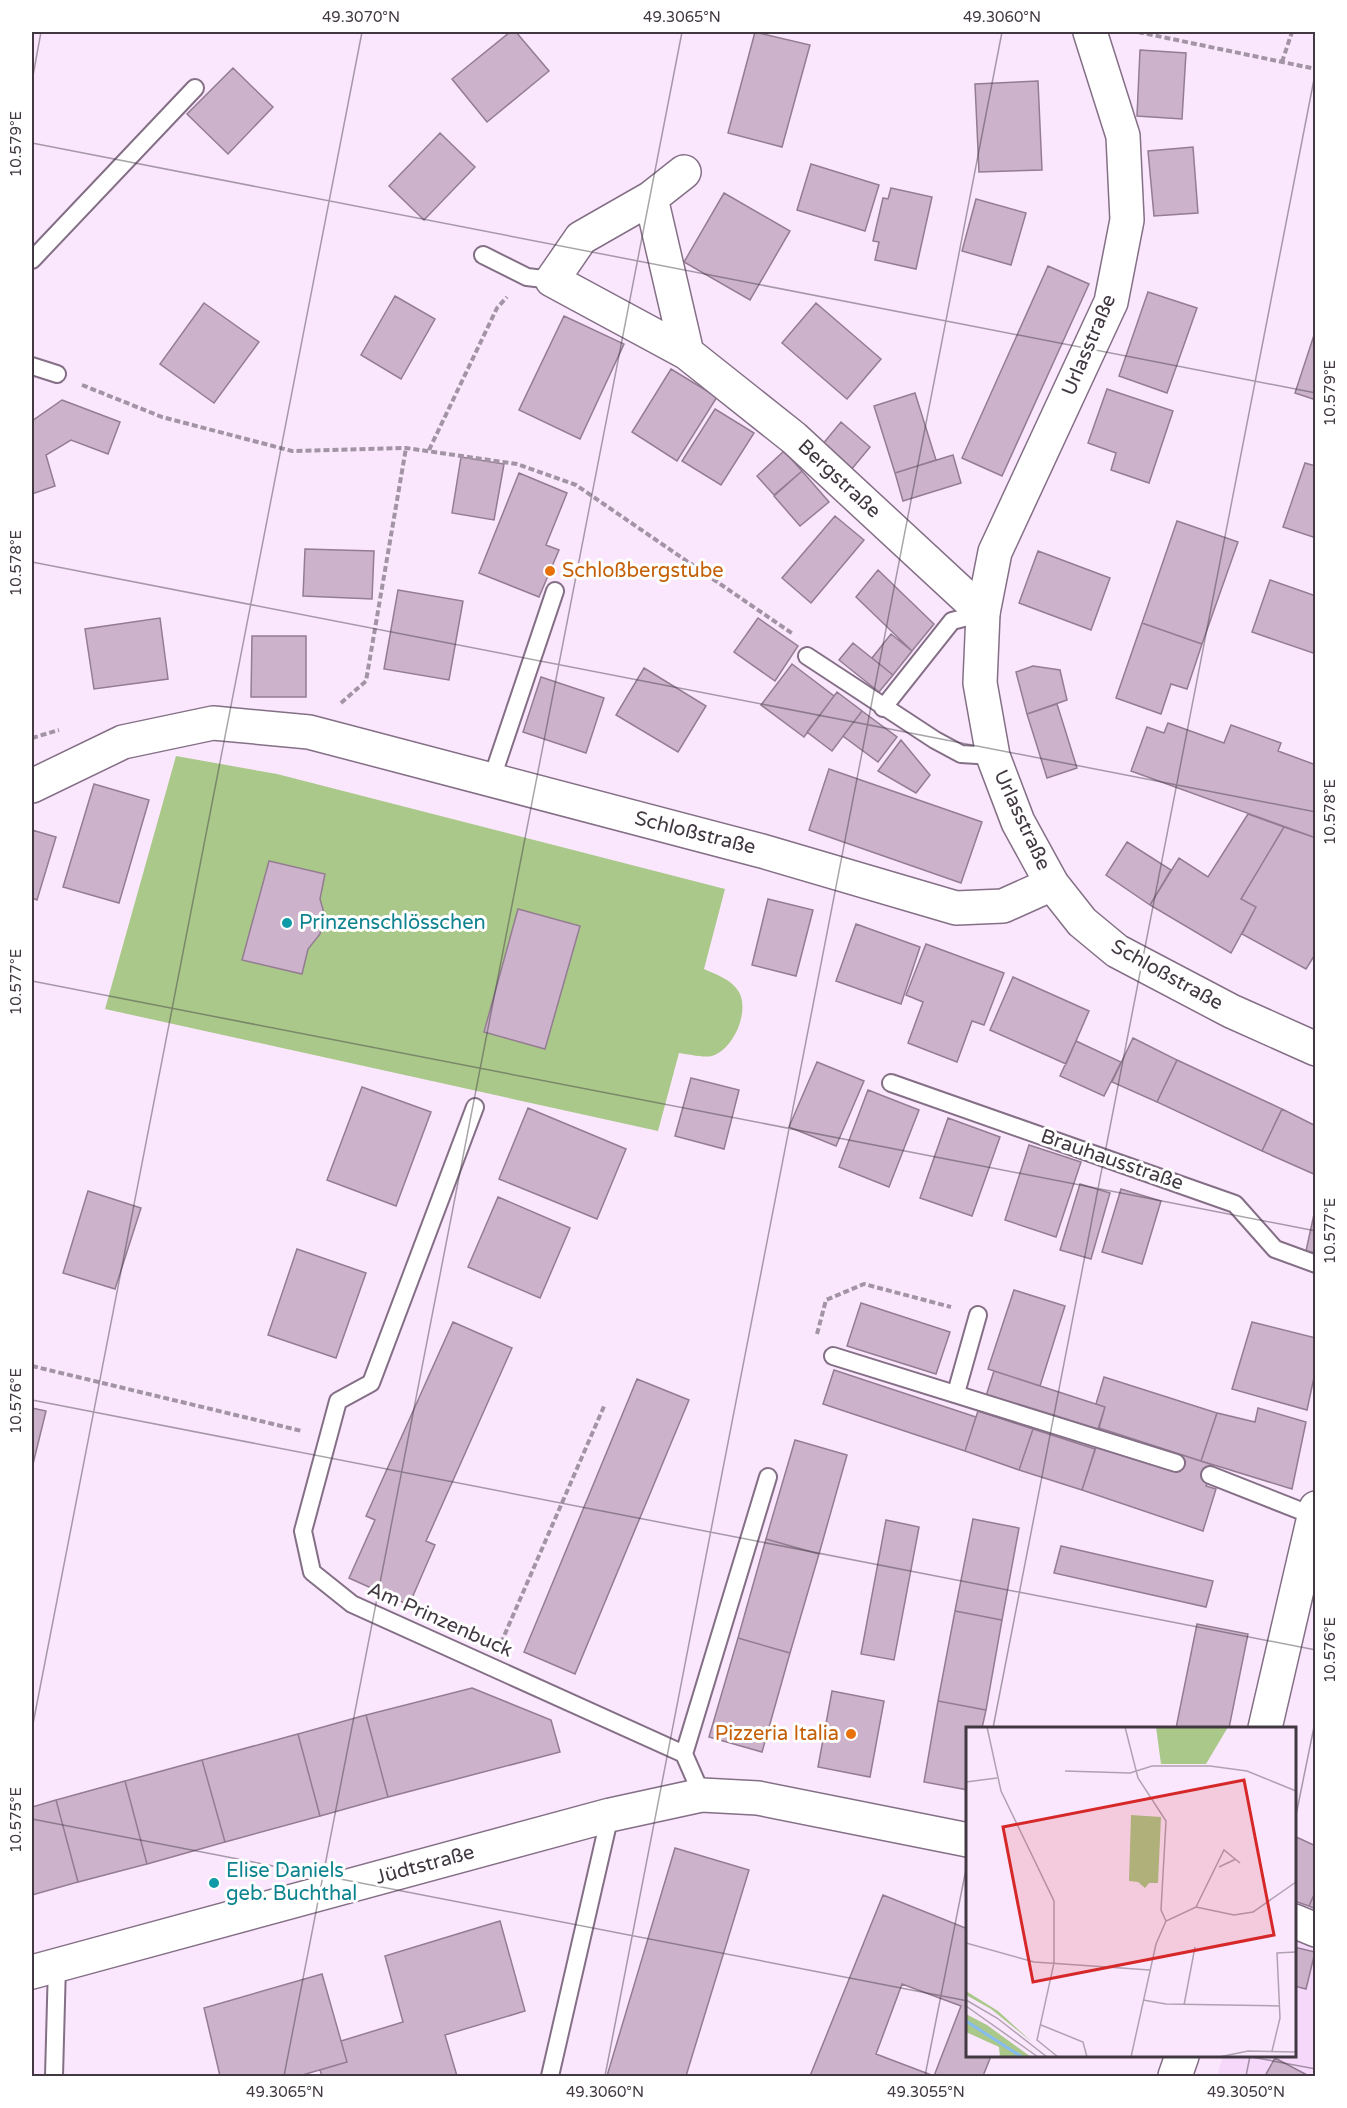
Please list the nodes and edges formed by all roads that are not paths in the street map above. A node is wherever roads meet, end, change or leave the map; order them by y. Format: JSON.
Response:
{"nodes":[{"id":1,"x":1090,"y":32,"type":"edge"},
{"id":2,"x":195,"y":88,"type":"dead end"},
{"id":3,"x":684,"y":172,"type":"dead end"},
{"id":4,"x":651,"y":198,"type":"junction"},
{"id":5,"x":483,"y":255,"type":"dead end"},
{"id":6,"x":32,"y":260,"type":"edge"},
{"id":7,"x":539,"y":279,"type":"junction"},
{"id":8,"x":687,"y":353,"type":"junction"},
{"id":9,"x":32,"y":366,"type":"edge"},
{"id":10,"x":57,"y":374,"type":"road end"},
{"id":11,"x":555,"y":591,"type":"dead end"},
{"id":12,"x":983,"y":613,"type":"junction"},
{"id":13,"x":807,"y":656,"type":"road end"},
{"id":14,"x":883,"y":708,"type":"junction"},
{"id":15,"x":993,"y":756,"type":"junction"},
{"id":16,"x":491,"y":781,"type":"junction"},
{"id":17,"x":32,"y":786,"type":"edge"},
{"id":18,"x":1052,"y":884,"type":"junction"},
{"id":19,"x":1316,"y":1049,"type":"edge"},
{"id":20,"x":891,"y":1083,"type":"dead end"},
{"id":21,"x":475,"y":1107,"type":"dead end"},
{"id":22,"x":1316,"y":1264,"type":"edge"},
{"id":23,"x":978,"y":1314,"type":"road end"},
{"id":24,"x":833,"y":1356,"type":"road end"},
{"id":25,"x":956,"y":1393,"type":"junction"},
{"id":26,"x":1176,"y":1463,"type":"dead end"},
{"id":27,"x":1210,"y":1475,"type":"dead end"},
{"id":28,"x":768,"y":1477,"type":"dead end"},
{"id":29,"x":1315,"y":1512,"type":"edge"},
{"id":30,"x":1264,"y":1727,"type":"edge"},
{"id":31,"x":684,"y":1754,"type":"junction"},
{"id":32,"x":702,"y":1795,"type":"junction"},
{"id":33,"x":610,"y":1815,"type":"junction"},
{"id":34,"x":966,"y":1840,"type":"edge"},
{"id":35,"x":1296,"y":1922,"type":"edge"},
{"id":36,"x":1316,"y":1930,"type":"edge"},
{"id":37,"x":44,"y":1969,"type":"edge"},
{"id":38,"x":1181,"y":2057,"type":"edge"},
{"id":39,"x":54,"y":2076,"type":"edge"},
{"id":40,"x":550,"y":2076,"type":"edge"},
{"id":41,"x":1175,"y":2076,"type":"edge"}],
"edges":[{"from":1,"to":12,"type":"street","name":"Urlasstraße"},
{"from":2,"to":6,"type":"lane"},
{"from":3,"to":4,"type":"street"},
{"from":4,"to":7,"type":"street"},
{"from":4,"to":8,"type":"street"},
{"from":5,"to":7,"type":"lane"},
{"from":7,"to":8,"type":"street","name":"Bergstraße"},
{"from":8,"to":12,"type":"street","name":"Bergstraße"},
{"from":9,"to":10,"type":"lane"},
{"from":11,"to":16,"type":"lane"},
{"from":12,"to":14,"type":"lane"},
{"from":12,"to":15,"type":"street","name":"Urlasstraße"},
{"from":13,"to":14,"type":"lane","name":"Urlasstraße"},
{"from":14,"to":15,"type":"lane","name":"Urlasstraße"},
{"from":15,"to":18,"type":"street","name":"Urlasstraße"},
{"from":16,"to":17,"type":"street","name":"Schloßstraße"},
{"from":16,"to":18,"type":"street","name":"Schloßstraße"},
{"from":18,"to":19,"type":"street","name":"Schloßstraße"},
{"from":20,"to":22,"type":"lane","name":"Brauhausstraße"},
{"from":21,"to":31,"type":"lane","name":"Am Prinzenbuck"},
{"from":23,"to":25,"type":"lane"},
{"from":24,"to":25,"type":"lane"},
{"from":25,"to":26,"type":"lane"},
{"from":27,"to":29,"type":"lane"},
{"from":28,"to":31,"type":"lane"},
{"from":29,"to":30,"type":"street"},
{"from":31,"to":32,"type":"lane"},
{"from":32,"to":33,"type":"street","name":"Jüdtstraße"},
{"from":32,"to":34,"type":"street","name":"Jüdtstraße"},
{"from":33,"to":37,"type":"street","name":"Jüdtstraße"},
{"from":33,"to":40,"type":"lane"},
{"from":35,"to":36,"type":"street"},
{"from":37,"to":39,"type":"lane"},
{"from":38,"to":41,"type":"street"}]}
